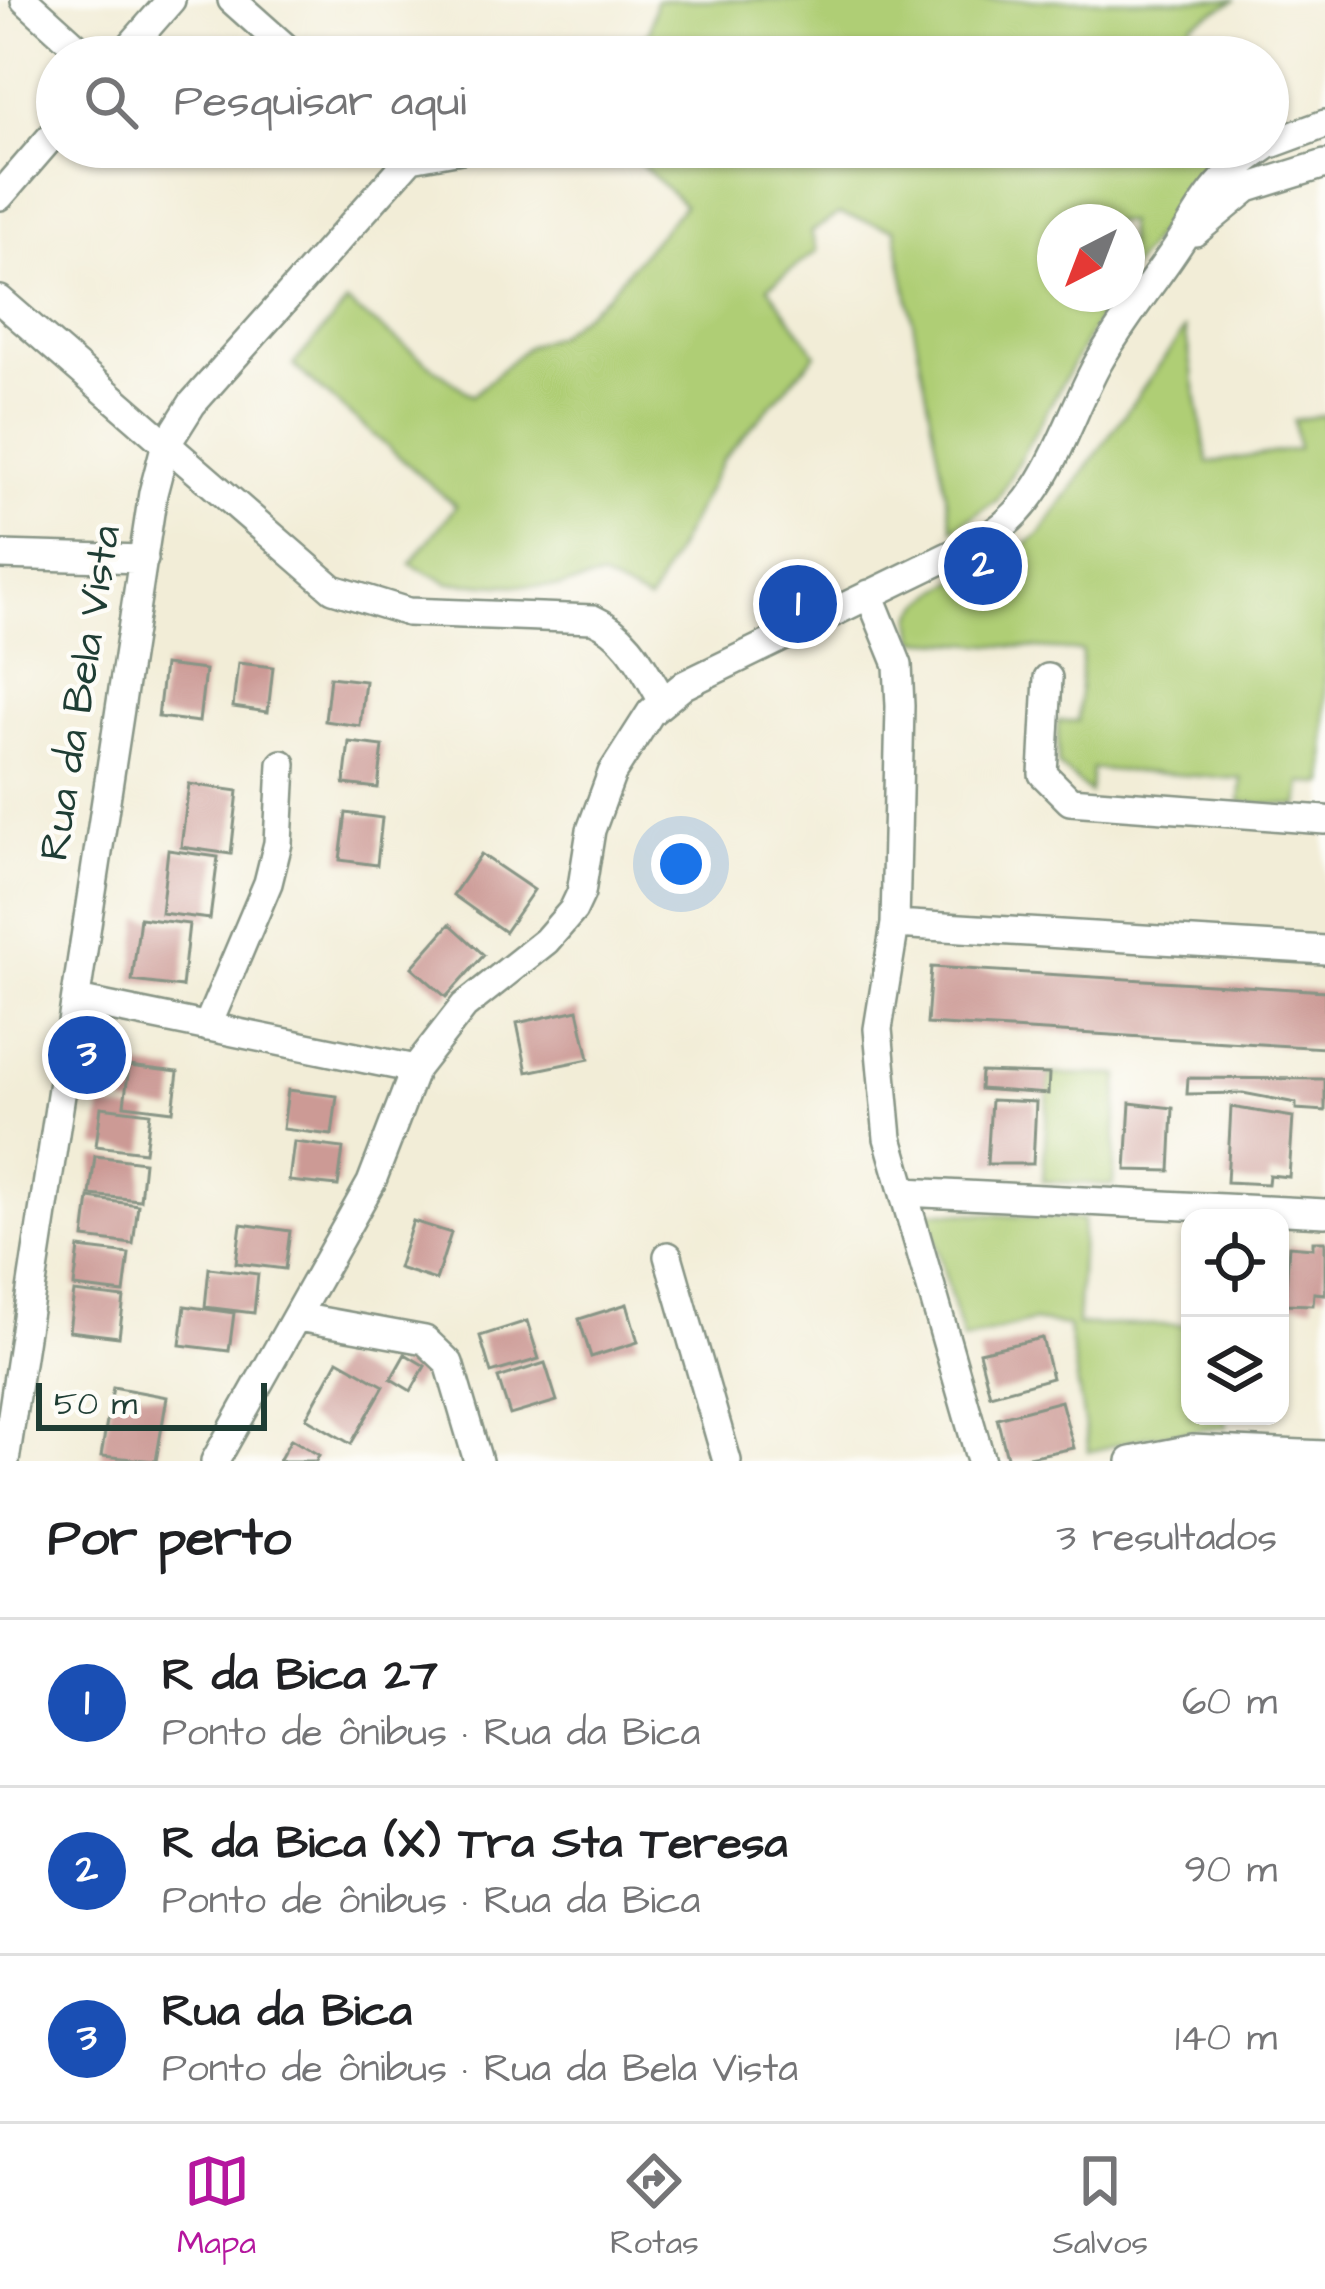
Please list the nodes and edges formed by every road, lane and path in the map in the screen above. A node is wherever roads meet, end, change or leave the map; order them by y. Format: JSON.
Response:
{"nodes":[{"id":1,"x":11,"y":0,"type":"edge"},
{"id":2,"x":25,"y":0,"type":"edge"},
{"id":3,"x":171,"y":0,"type":"edge"},
{"id":4,"x":232,"y":0,"type":"edge"},
{"id":5,"x":0,"y":13,"type":"edge"},
{"id":6,"x":65,"y":36,"type":"edge"},
{"id":7,"x":139,"y":36,"type":"edge"},
{"id":8,"x":272,"y":36,"type":"edge"},
{"id":9,"x":1325,"y":124,"type":"edge"},
{"id":10,"x":1289,"y":138,"type":"edge"},
{"id":11,"x":36,"y":154,"type":"edge"},
{"id":12,"x":1325,"y":164,"type":"edge"},
{"id":13,"x":392,"y":168,"type":"edge"},
{"id":14,"x":1239,"y":168,"type":"edge"},
{"id":15,"x":0,"y":196,"type":"edge"},
{"id":16,"x":1174,"y":251,"type":"junction"},
{"id":17,"x":0,"y":300,"type":"edge"},
{"id":18,"x":165,"y":447,"type":"junction"},
{"id":19,"x":0,"y":555,"type":"edge"},
{"id":20,"x":143,"y":559,"type":"junction"},
{"id":21,"x":869,"y":594,"type":"junction"},
{"id":22,"x":1048,"y":678,"type":"dead end"},
{"id":23,"x":663,"y":701,"type":"junction"},
{"id":24,"x":282,"y":764,"type":"dead end"},
{"id":25,"x":1325,"y":820,"type":"edge"},
{"id":26,"x":895,"y":924,"type":"junction"},
{"id":27,"x":1325,"y":950,"type":"edge"},
{"id":28,"x":77,"y":1000,"type":"junction"},
{"id":29,"x":206,"y":1027,"type":"junction"},
{"id":30,"x":416,"y":1069,"type":"junction"},
{"id":31,"x":904,"y":1192,"type":"junction"},
{"id":32,"x":1325,"y":1214,"type":"edge"},
{"id":33,"x":668,"y":1256,"type":"dead end"},
{"id":34,"x":298,"y":1317,"type":"junction"},
{"id":35,"x":1325,"y":1455,"type":"edge"},
{"id":36,"x":5,"y":1461,"type":"edge"},
{"id":37,"x":215,"y":1461,"type":"edge"},
{"id":38,"x":478,"y":1461,"type":"edge"},
{"id":39,"x":727,"y":1461,"type":"edge"},
{"id":40,"x":981,"y":1461,"type":"edge"},
{"id":41,"x":1131,"y":1461,"type":"edge"}],
"edges":[{"from":1,"to":5,"type":"street"},
{"from":2,"to":6,"type":"street"},
{"from":3,"to":7,"type":"street"},
{"from":4,"to":8,"type":"street"},
{"from":9,"to":10,"type":"street"},
{"from":11,"to":15,"type":"street"},
{"from":12,"to":16,"type":"street"},
{"from":13,"to":18,"type":"street","name":"Rua da Bela Vista"},
{"from":14,"to":16,"type":"street"},
{"from":16,"to":21,"type":"street"},
{"from":17,"to":18,"type":"street"},
{"from":18,"to":20,"type":"street","name":"Rua da Bela Vista"},
{"from":18,"to":23,"type":"street"},
{"from":19,"to":20,"type":"street"},
{"from":20,"to":28,"type":"street","name":"Rua da Bela Vista"},
{"from":21,"to":23,"type":"street"},
{"from":21,"to":26,"type":"street"},
{"from":22,"to":25,"type":"street"},
{"from":23,"to":30,"type":"street"},
{"from":24,"to":29,"type":"street"},
{"from":26,"to":27,"type":"street"},
{"from":26,"to":31,"type":"street"},
{"from":28,"to":29,"type":"street"},
{"from":28,"to":36,"type":"street","name":"Rua da Bela Vista"},
{"from":29,"to":30,"type":"street"},
{"from":30,"to":34,"type":"street"},
{"from":31,"to":32,"type":"street"},
{"from":31,"to":40,"type":"street"},
{"from":33,"to":39,"type":"street"},
{"from":34,"to":37,"type":"street"},
{"from":34,"to":38,"type":"street"},
{"from":35,"to":41,"type":"street"}]}
